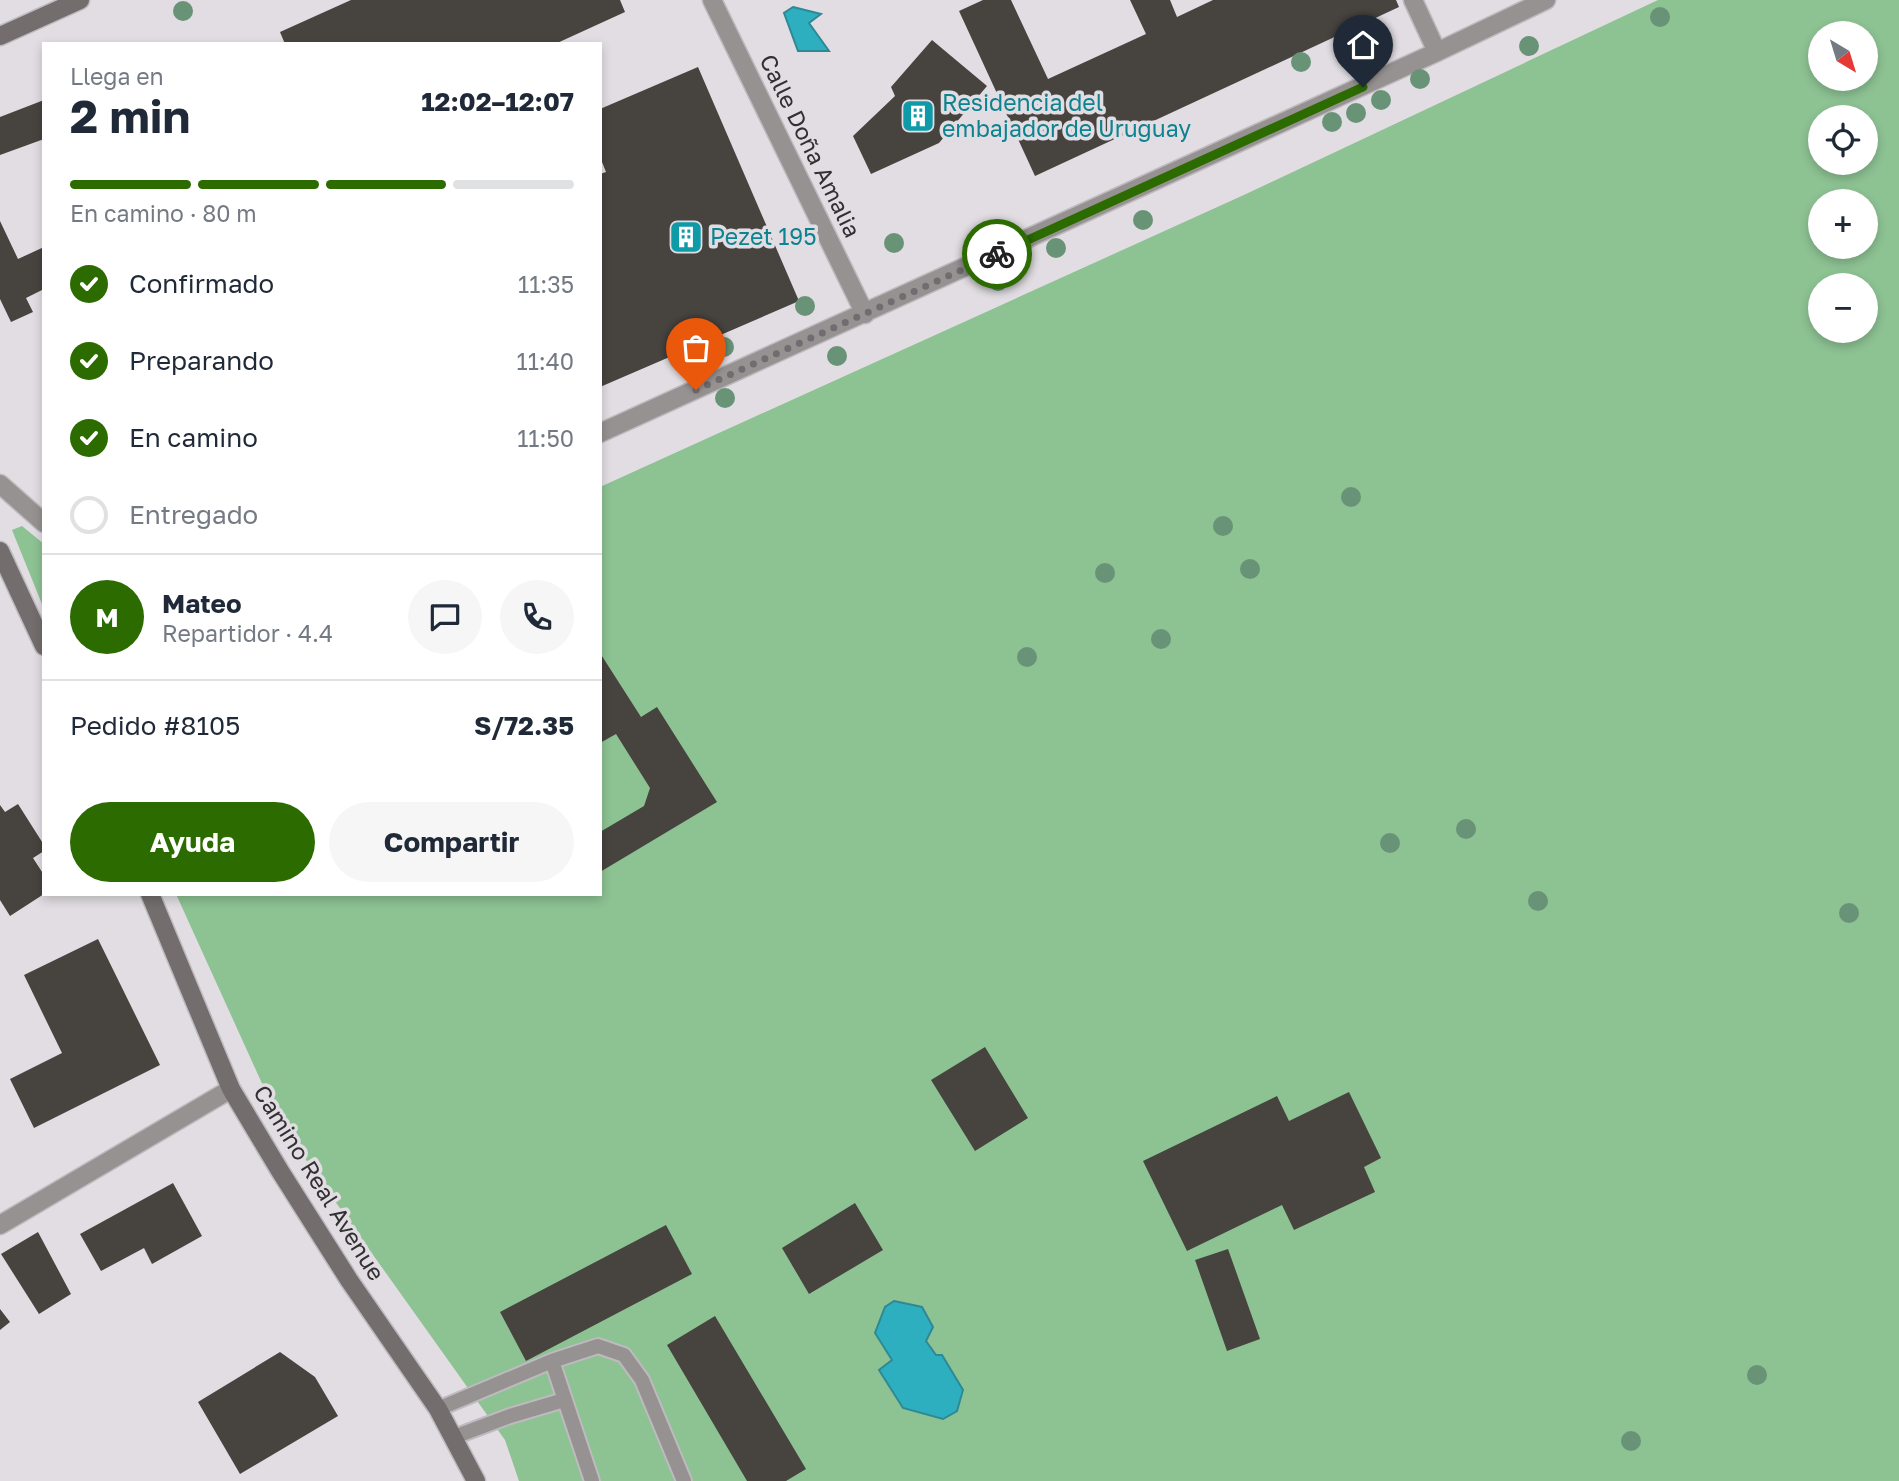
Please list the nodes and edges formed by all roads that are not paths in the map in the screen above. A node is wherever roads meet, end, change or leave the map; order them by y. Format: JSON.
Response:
{"nodes":[{"id":1,"x":80,"y":0,"type":"edge"},
{"id":2,"x":712,"y":0,"type":"edge"},
{"id":3,"x":1413,"y":0,"type":"edge"},
{"id":4,"x":1546,"y":0,"type":"edge"},
{"id":5,"x":0,"y":36,"type":"edge"},
{"id":6,"x":1437,"y":52,"type":"junction"},
{"id":7,"x":864,"y":314,"type":"junction"},
{"id":8,"x":602,"y":432,"type":"edge"},
{"id":9,"x":0,"y":484,"type":"edge"},
{"id":10,"x":42,"y":521,"type":"edge"},
{"id":11,"x":0,"y":551,"type":"edge"},
{"id":12,"x":42,"y":642,"type":"edge"},
{"id":13,"x":151,"y":896,"type":"edge"},
{"id":14,"x":231,"y":1089,"type":"junction"},
{"id":15,"x":0,"y":1224,"type":"edge"},
{"id":16,"x":552,"y":1361,"type":"junction"},
{"id":17,"x":564,"y":1400,"type":"junction"},
{"id":18,"x":438,"y":1409,"type":"junction"},
{"id":19,"x":454,"y":1437,"type":"junction"},
{"id":20,"x":682,"y":1477,"type":"edge"},
{"id":21,"x":476,"y":1481,"type":"edge"},
{"id":22,"x":592,"y":1481,"type":"edge"},
{"id":23,"x":696,"y":1481,"type":"edge"}],
"edges":[{"from":1,"to":5,"type":"main road"},
{"from":2,"to":7,"type":"street","name":"Calle Doña Amalia"},
{"from":3,"to":6,"type":"street"},
{"from":4,"to":6,"type":"street"},
{"from":6,"to":7,"type":"street"},
{"from":7,"to":8,"type":"street"},
{"from":9,"to":10,"type":"street"},
{"from":11,"to":12,"type":"main road"},
{"from":13,"to":14,"type":"main road","name":"Camino Real Avenue"},
{"from":14,"to":15,"type":"street"},
{"from":14,"to":18,"type":"main road","name":"Camino Real Avenue"},
{"from":16,"to":17,"type":"lane"},
{"from":16,"to":18,"type":"lane"},
{"from":16,"to":20,"type":"lane"},
{"from":17,"to":19,"type":"lane"},
{"from":17,"to":22,"type":"lane"},
{"from":18,"to":19,"type":"main road","name":"Camino Real Avenue"},
{"from":19,"to":21,"type":"main road","name":"Camino Real Avenue"},
{"from":20,"to":23,"type":"lane"}]}
